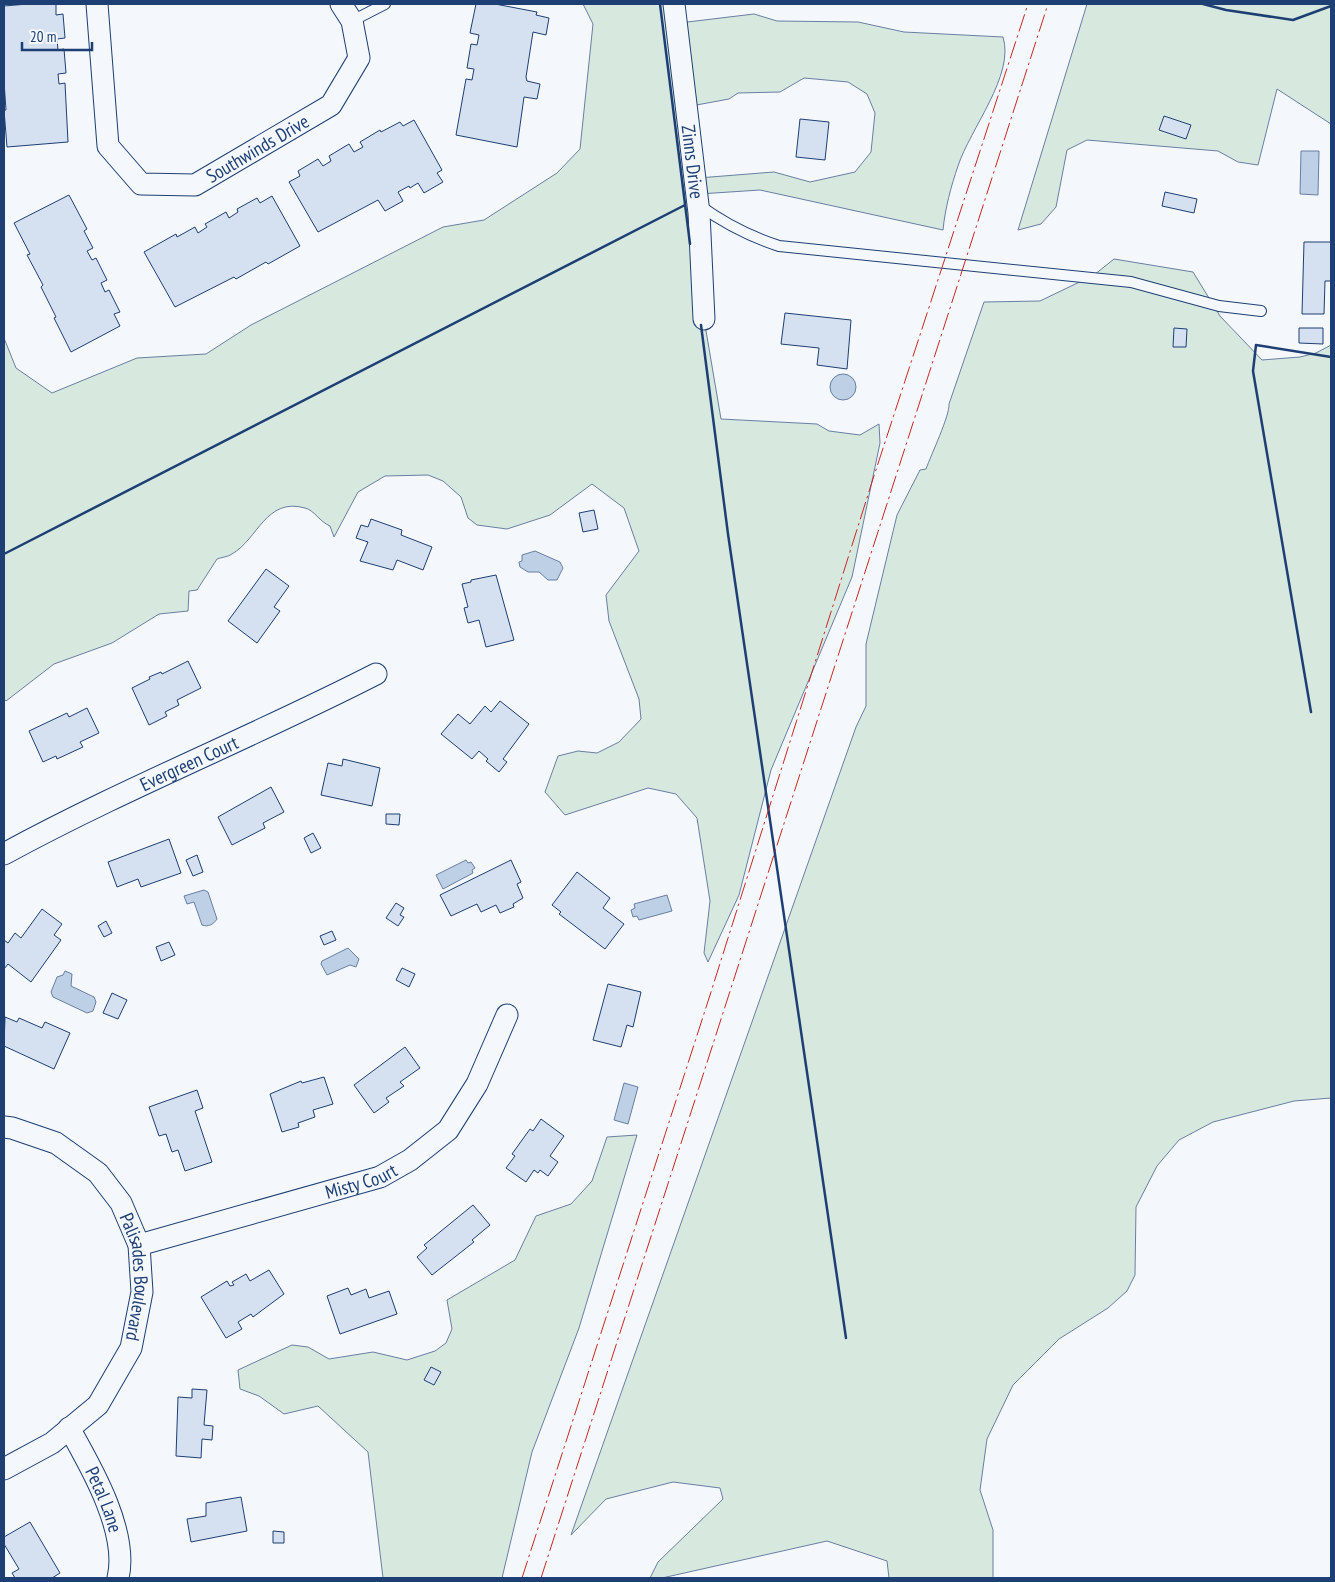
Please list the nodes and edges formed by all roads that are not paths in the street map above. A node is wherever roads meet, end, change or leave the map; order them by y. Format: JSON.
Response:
{"nodes":[{"id":1,"x":98,"y":4,"type":"edge"},
{"id":2,"x":385,"y":4,"type":"edge"},
{"id":3,"x":674,"y":4,"type":"edge"},
{"id":4,"x":346,"y":13,"type":"edge"},
{"id":5,"x":698,"y":204,"type":"junction"},
{"id":6,"x":1261,"y":311,"type":"dead end"},
{"id":7,"x":704,"y":319,"type":"dead end"},
{"id":8,"x":376,"y":674,"type":"dead end"},
{"id":9,"x":4,"y":854,"type":"edge"},
{"id":10,"x":507,"y":1015,"type":"dead end"},
{"id":11,"x":4,"y":1128,"type":"edge"},
{"id":12,"x":140,"y":1245,"type":"junction"},
{"id":13,"x":68,"y":1428,"type":"junction"},
{"id":14,"x":4,"y":1469,"type":"edge"},
{"id":15,"x":118,"y":1578,"type":"edge"}],
"edges":[{"from":1,"to":4,"type":"street","name":"Southwinds Drive"},
{"from":2,"to":4,"type":"lane"},
{"from":3,"to":5,"type":"street","name":"Zinns Drive"},
{"from":5,"to":6,"type":"lane"},
{"from":5,"to":7,"type":"street","name":"Zinns Drive"},
{"from":8,"to":9,"type":"street","name":"Evergreen Court"},
{"from":10,"to":12,"type":"street","name":"Misty Court"},
{"from":11,"to":12,"type":"street","name":"Palisades Boulevard"},
{"from":12,"to":13,"type":"street","name":"Palisades Boulevard"},
{"from":13,"to":14,"type":"street","name":"Palisades Boulevard"},
{"from":13,"to":15,"type":"street","name":"Petal Lane"}]}
